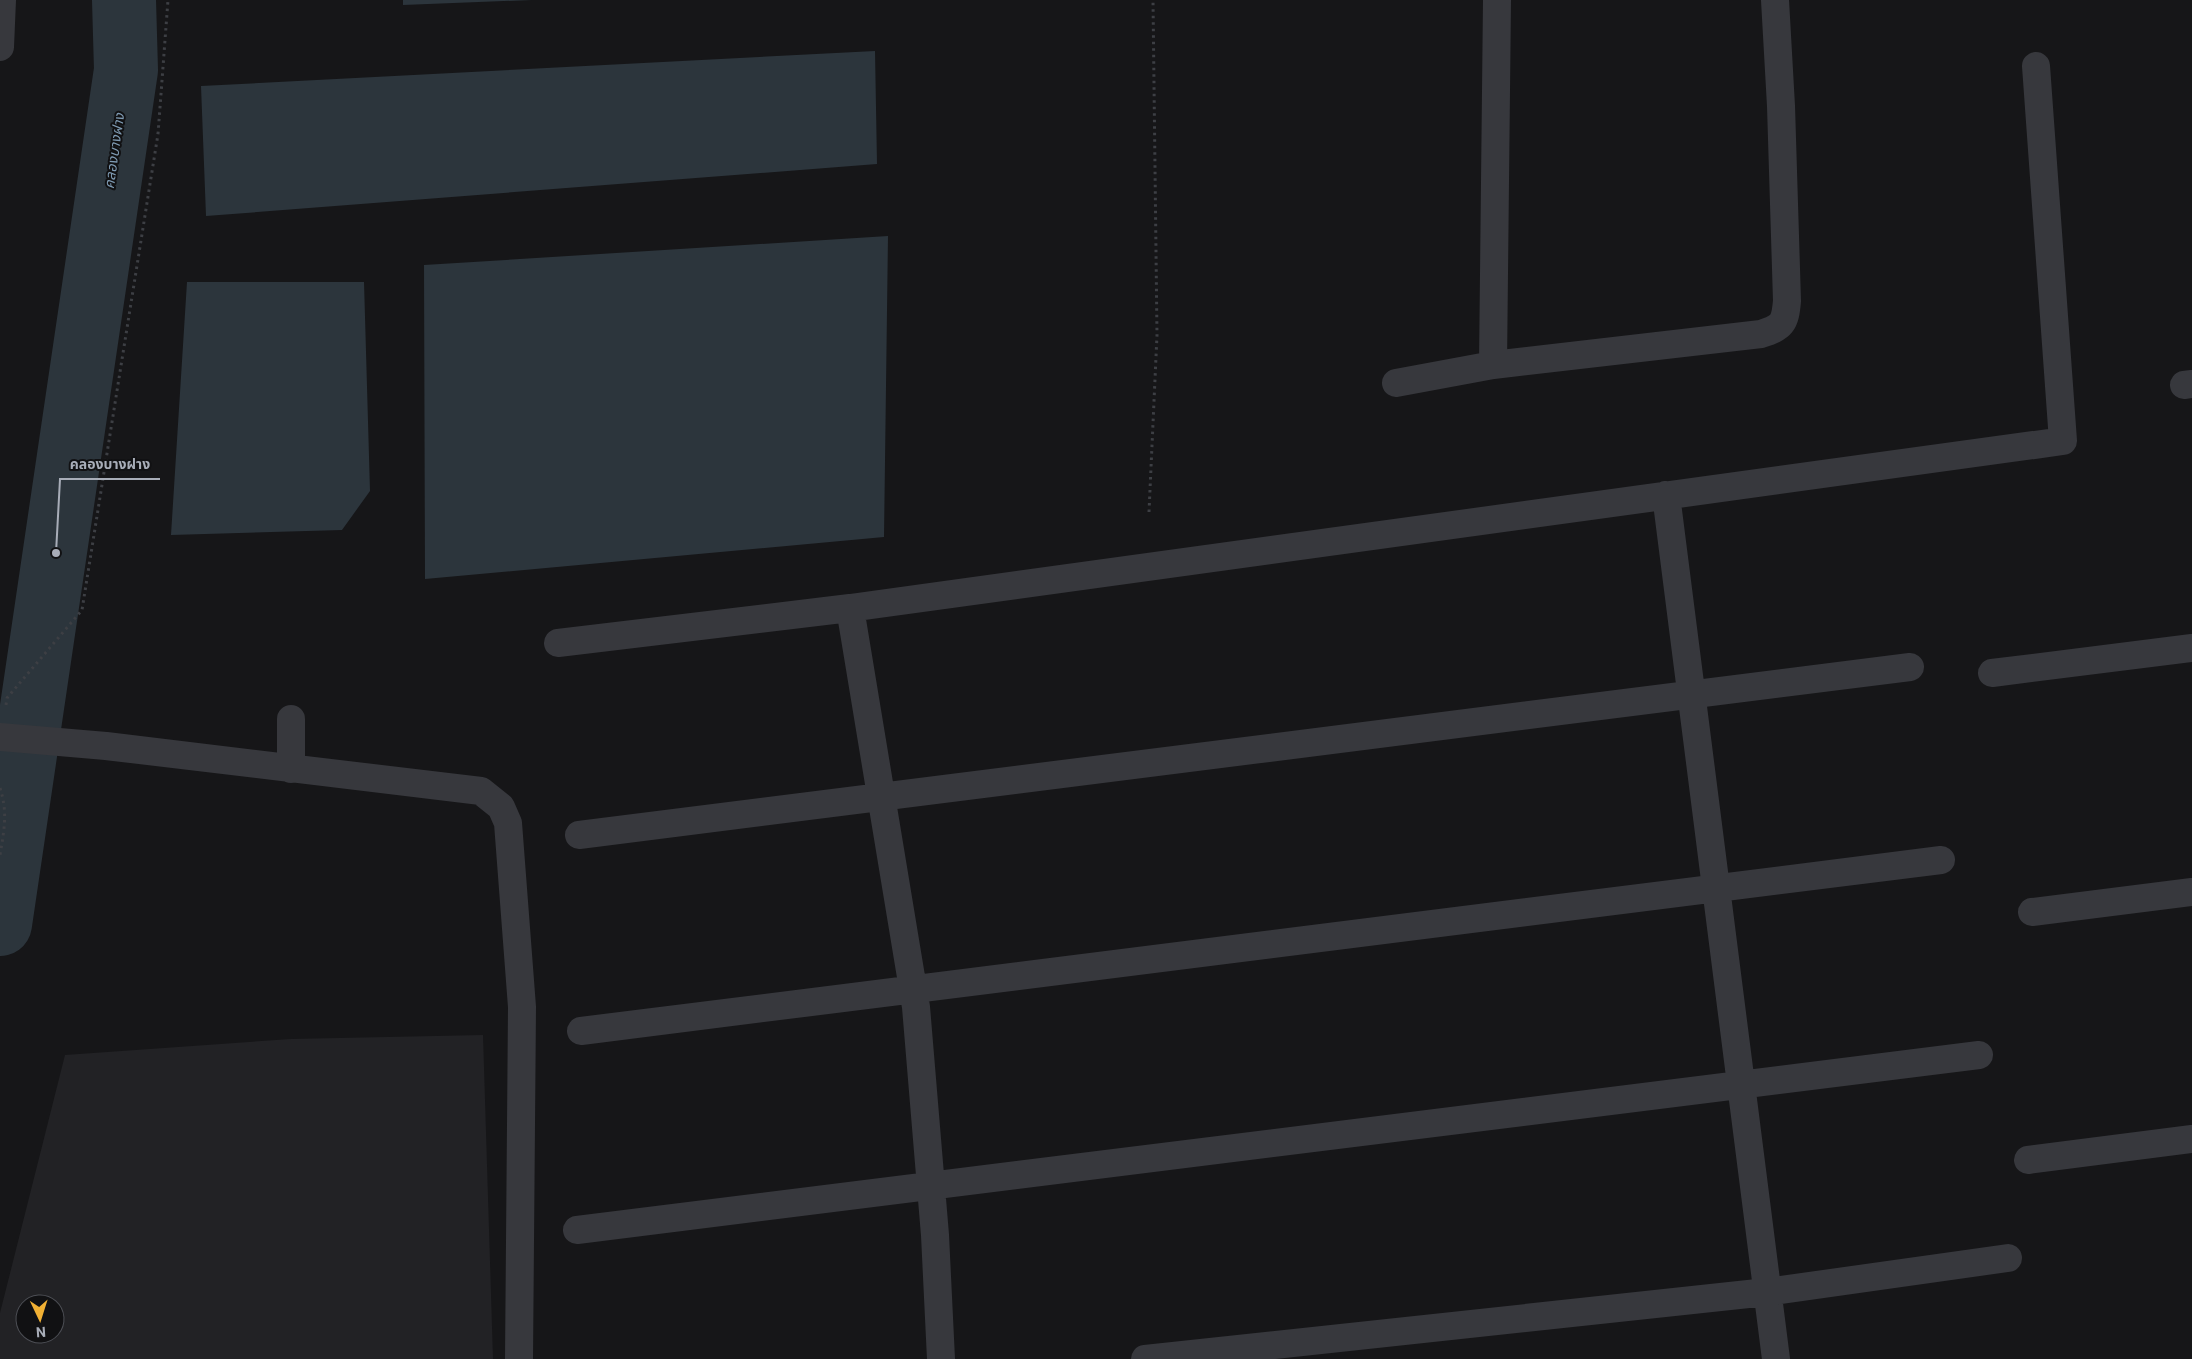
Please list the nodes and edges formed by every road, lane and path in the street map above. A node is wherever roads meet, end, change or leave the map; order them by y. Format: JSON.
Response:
{"nodes":[{"id":1,"x":2,"y":0,"type":"edge"},
{"id":2,"x":168,"y":0,"type":"edge"},
{"id":3,"x":1153,"y":0,"type":"edge"},
{"id":4,"x":1497,"y":0,"type":"edge"},
{"id":5,"x":1775,"y":0,"type":"edge"},
{"id":6,"x":0,"y":47,"type":"edge"},
{"id":7,"x":2036,"y":66,"type":"dead end"},
{"id":8,"x":1493,"y":364,"type":"junction"},
{"id":9,"x":1396,"y":383,"type":"dead end"},
{"id":10,"x":1666,"y":495,"type":"junction"},
{"id":11,"x":1148,"y":512,"type":"dead end"},
{"id":12,"x":850,"y":608,"type":"junction"},
{"id":13,"x":558,"y":643,"type":"dead end"},
{"id":14,"x":2192,"y":648,"type":"edge"},
{"id":15,"x":1910,"y":667,"type":"dead end"},
{"id":16,"x":1992,"y":673,"type":"dead end"},
{"id":17,"x":1691,"y":694,"type":"junction"},
{"id":18,"x":7,"y":698,"type":"dead end"},
{"id":19,"x":290,"y":719,"type":"dead end"},
{"id":20,"x":9,"y":737,"type":"edge"},
{"id":21,"x":291,"y":769,"type":"junction"},
{"id":22,"x":0,"y":788,"type":"edge"},
{"id":23,"x":881,"y":797,"type":"junction"},
{"id":24,"x":579,"y":835,"type":"dead end"},
{"id":25,"x":0,"y":855,"type":"edge"},
{"id":26,"x":1941,"y":860,"type":"dead end"},
{"id":27,"x":1716,"y":888,"type":"junction"},
{"id":28,"x":2192,"y":892,"type":"edge"},
{"id":29,"x":2032,"y":912,"type":"dead end"},
{"id":30,"x":913,"y":989,"type":"junction"},
{"id":31,"x":581,"y":1031,"type":"dead end"},
{"id":32,"x":1979,"y":1055,"type":"dead end"},
{"id":33,"x":1741,"y":1085,"type":"junction"},
{"id":34,"x":2192,"y":1139,"type":"edge"},
{"id":35,"x":2028,"y":1160,"type":"dead end"},
{"id":36,"x":931,"y":1186,"type":"junction"},
{"id":37,"x":577,"y":1230,"type":"dead end"},
{"id":38,"x":2008,"y":1258,"type":"dead end"},
{"id":39,"x":1767,"y":1292,"type":"junction"},
{"id":40,"x":519,"y":1359,"type":"edge"},
{"id":41,"x":940,"y":1359,"type":"edge"},
{"id":42,"x":1145,"y":1359,"type":"edge"},
{"id":43,"x":1776,"y":1359,"type":"edge"}],
"edges":[{"from":1,"to":6,"type":"street"},
{"from":2,"to":18,"type":"path"},
{"from":3,"to":11,"type":"path"},
{"from":4,"to":8,"type":"street"},
{"from":5,"to":8,"type":"street"},
{"from":7,"to":10,"type":"street"},
{"from":8,"to":9,"type":"street"},
{"from":10,"to":12,"type":"street"},
{"from":10,"to":17,"type":"street"},
{"from":12,"to":13,"type":"street"},
{"from":12,"to":23,"type":"street"},
{"from":14,"to":16,"type":"street"},
{"from":15,"to":17,"type":"street"},
{"from":17,"to":23,"type":"street"},
{"from":17,"to":27,"type":"street"},
{"from":19,"to":21,"type":"street"},
{"from":20,"to":21,"type":"street"},
{"from":21,"to":40,"type":"street"},
{"from":22,"to":25,"type":"path"},
{"from":23,"to":24,"type":"street"},
{"from":23,"to":30,"type":"street"},
{"from":26,"to":27,"type":"street"},
{"from":27,"to":30,"type":"street"},
{"from":27,"to":33,"type":"street"},
{"from":28,"to":29,"type":"street"},
{"from":30,"to":31,"type":"street"},
{"from":30,"to":36,"type":"street"},
{"from":32,"to":33,"type":"street"},
{"from":33,"to":36,"type":"street"},
{"from":33,"to":39,"type":"street"},
{"from":34,"to":35,"type":"street"},
{"from":36,"to":37,"type":"street"},
{"from":36,"to":41,"type":"street"},
{"from":38,"to":39,"type":"street"},
{"from":39,"to":42,"type":"street"},
{"from":39,"to":43,"type":"street"}]}
